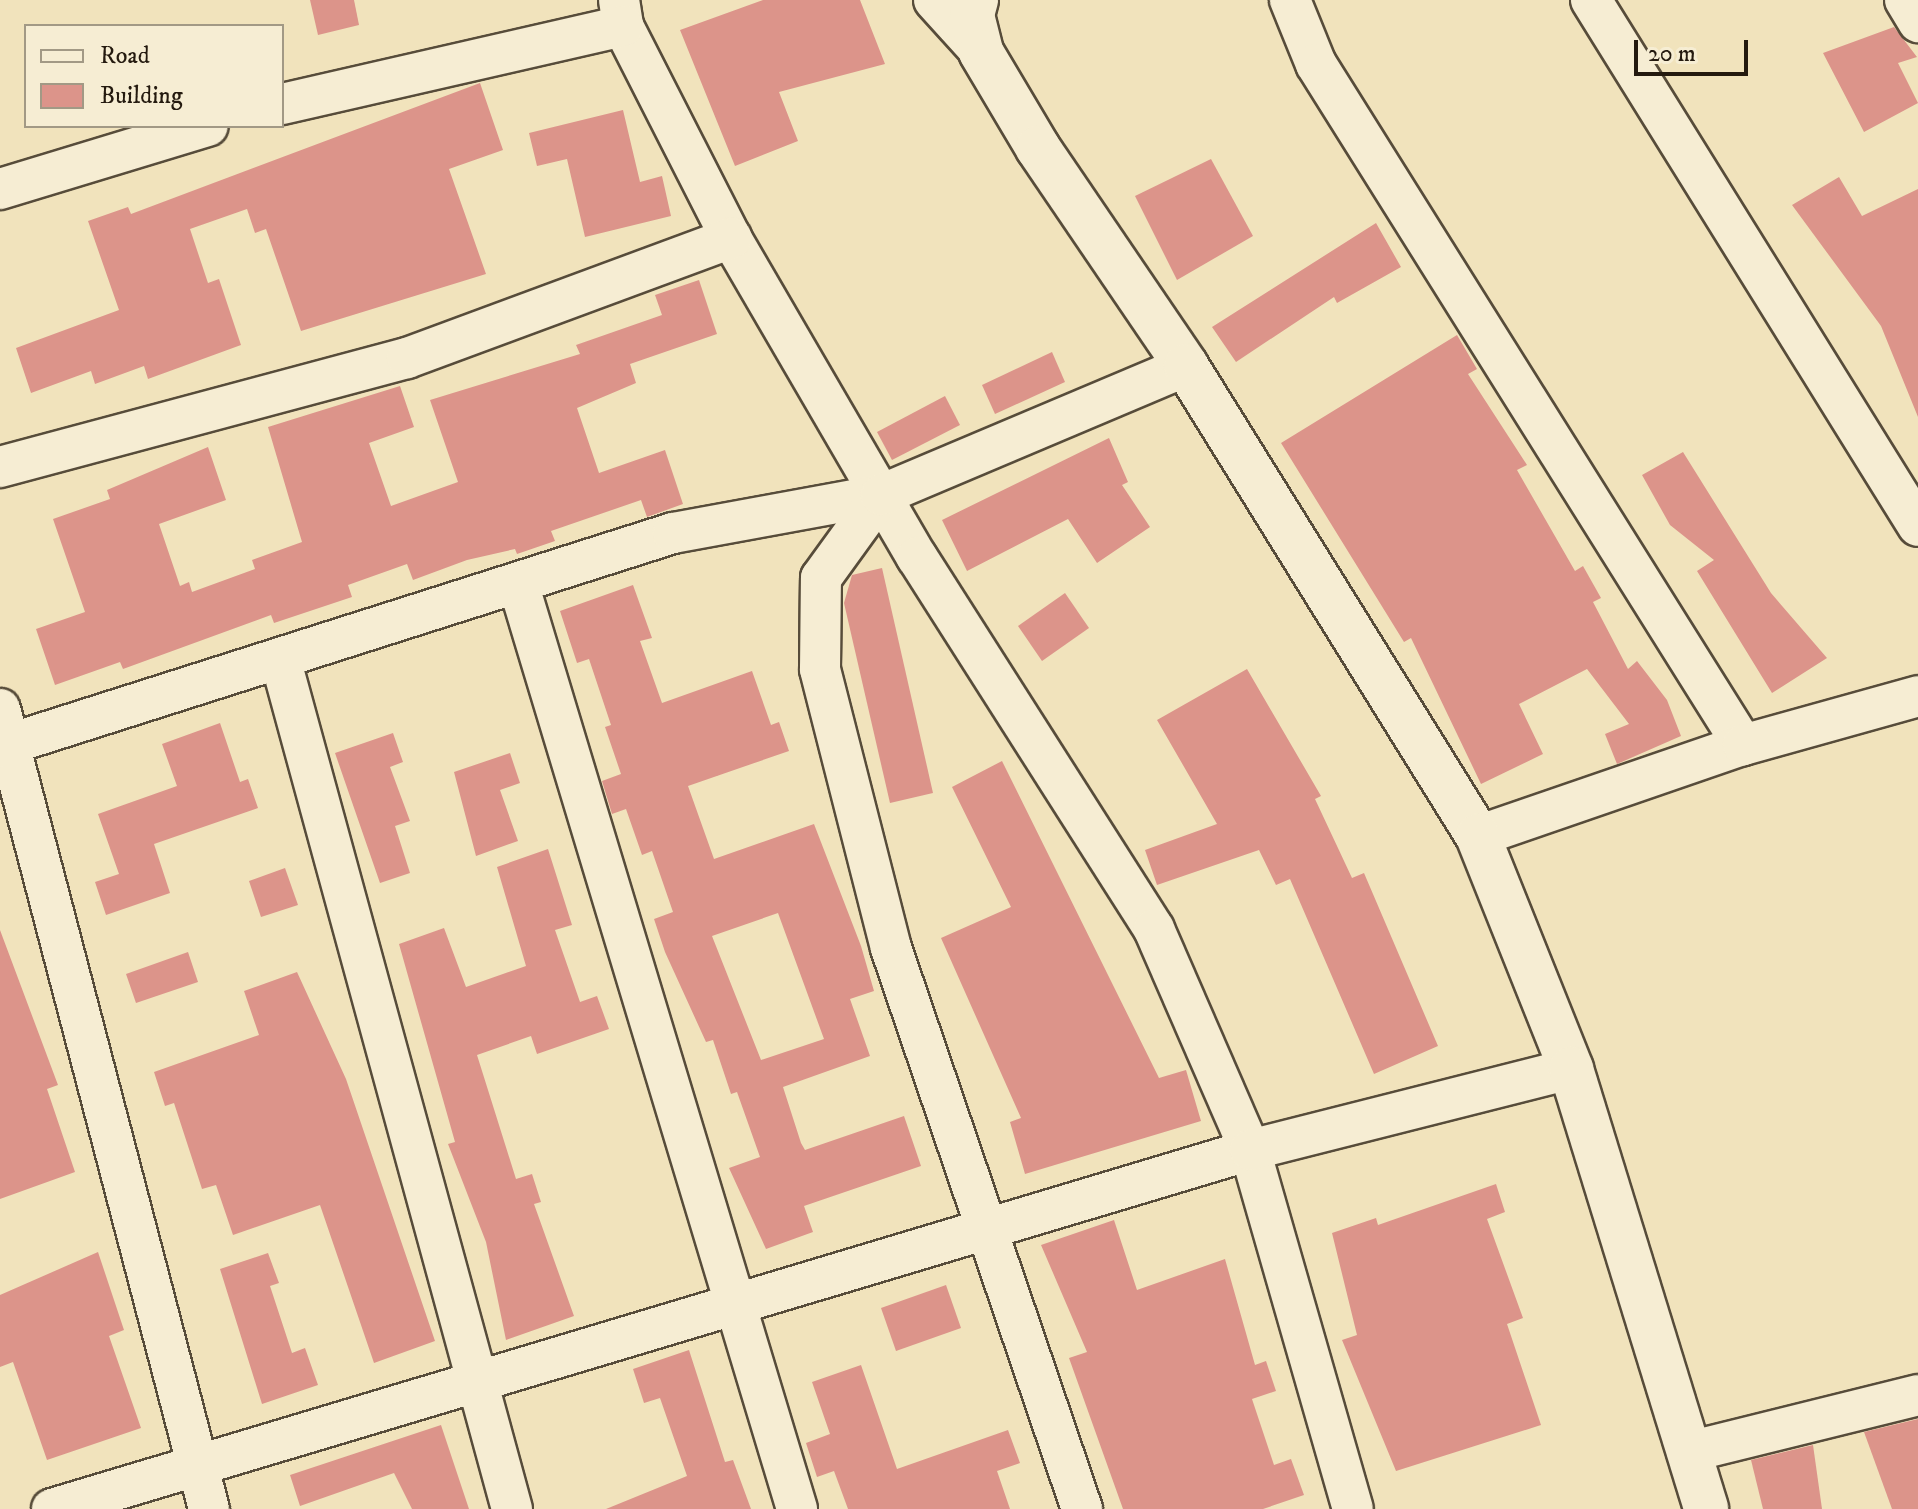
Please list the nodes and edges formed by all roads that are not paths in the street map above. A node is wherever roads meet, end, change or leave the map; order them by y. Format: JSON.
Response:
{"nodes":[{"id":1,"x":934,"y":0,"type":"edge"},
{"id":2,"x":976,"y":0,"type":"edge"},
{"id":3,"x":1290,"y":0,"type":"edge"},
{"id":4,"x":1591,"y":0,"type":"edge"},
{"id":5,"x":1905,"y":0,"type":"edge"},
{"id":6,"x":621,"y":13,"type":"edge"},
{"id":7,"x":1918,"y":22,"type":"edge"},
{"id":8,"x":981,"y":52,"type":"junction"},
{"id":9,"x":284,"y":103,"type":"edge"},
{"id":10,"x":201,"y":128,"type":"edge"},
{"id":11,"x":0,"y":189,"type":"edge"},
{"id":12,"x":731,"y":238,"type":"junction"},
{"id":13,"x":1186,"y":366,"type":"junction"},
{"id":14,"x":0,"y":467,"type":"edge"},
{"id":15,"x":881,"y":495,"type":"junction"},
{"id":16,"x":1918,"y":526,"type":"edge"},
{"id":17,"x":518,"y":583,"type":"junction"},
{"id":18,"x":280,"y":658,"type":"junction"},
{"id":19,"x":1918,"y":696,"type":"edge"},
{"id":20,"x":3,"y":734,"type":"edge"},
{"id":21,"x":1743,"y":745,"type":"junction"},
{"id":22,"x":1478,"y":836,"type":"junction"},
{"id":23,"x":1571,"y":1069,"type":"junction"},
{"id":24,"x":1250,"y":1150,"type":"junction"},
{"id":25,"x":989,"y":1234,"type":"junction"},
{"id":26,"x":735,"y":1309,"type":"junction"},
{"id":27,"x":475,"y":1386,"type":"junction"},
{"id":28,"x":1918,"y":1395,"type":"edge"},
{"id":29,"x":1692,"y":1451,"type":"junction"},
{"id":30,"x":198,"y":1468,"type":"junction"},
{"id":31,"x":52,"y":1509,"type":"edge"},
{"id":32,"x":209,"y":1509,"type":"edge"},
{"id":33,"x":512,"y":1509,"type":"edge"},
{"id":34,"x":797,"y":1509,"type":"edge"},
{"id":35,"x":1082,"y":1509,"type":"edge"},
{"id":36,"x":1353,"y":1509,"type":"edge"},
{"id":37,"x":1706,"y":1509,"type":"edge"}],
"edges":[{"from":1,"to":8,"type":"street"},
{"from":2,"to":8,"type":"street"},
{"from":3,"to":21,"type":"street"},
{"from":4,"to":16,"type":"street"},
{"from":5,"to":7,"type":"street"},
{"from":6,"to":9,"type":"street"},
{"from":6,"to":12,"type":"street"},
{"from":8,"to":13,"type":"street"},
{"from":10,"to":11,"type":"street"},
{"from":12,"to":14,"type":"street"},
{"from":12,"to":15,"type":"street"},
{"from":13,"to":15,"type":"street"},
{"from":13,"to":22,"type":"street"},
{"from":15,"to":17,"type":"street"},
{"from":15,"to":24,"type":"street"},
{"from":15,"to":25,"type":"street"},
{"from":17,"to":18,"type":"street"},
{"from":17,"to":26,"type":"street"},
{"from":18,"to":20,"type":"street"},
{"from":18,"to":27,"type":"street"},
{"from":19,"to":21,"type":"street"},
{"from":20,"to":30,"type":"street"},
{"from":21,"to":22,"type":"street"},
{"from":22,"to":23,"type":"street"},
{"from":23,"to":24,"type":"street"},
{"from":23,"to":29,"type":"street"},
{"from":24,"to":25,"type":"street"},
{"from":24,"to":36,"type":"street"},
{"from":25,"to":26,"type":"street"},
{"from":25,"to":35,"type":"street"},
{"from":26,"to":27,"type":"street"},
{"from":26,"to":34,"type":"street"},
{"from":27,"to":30,"type":"street"},
{"from":27,"to":33,"type":"street"},
{"from":28,"to":29,"type":"street"},
{"from":29,"to":37,"type":"street"},
{"from":30,"to":31,"type":"street"},
{"from":30,"to":32,"type":"street"}]}
